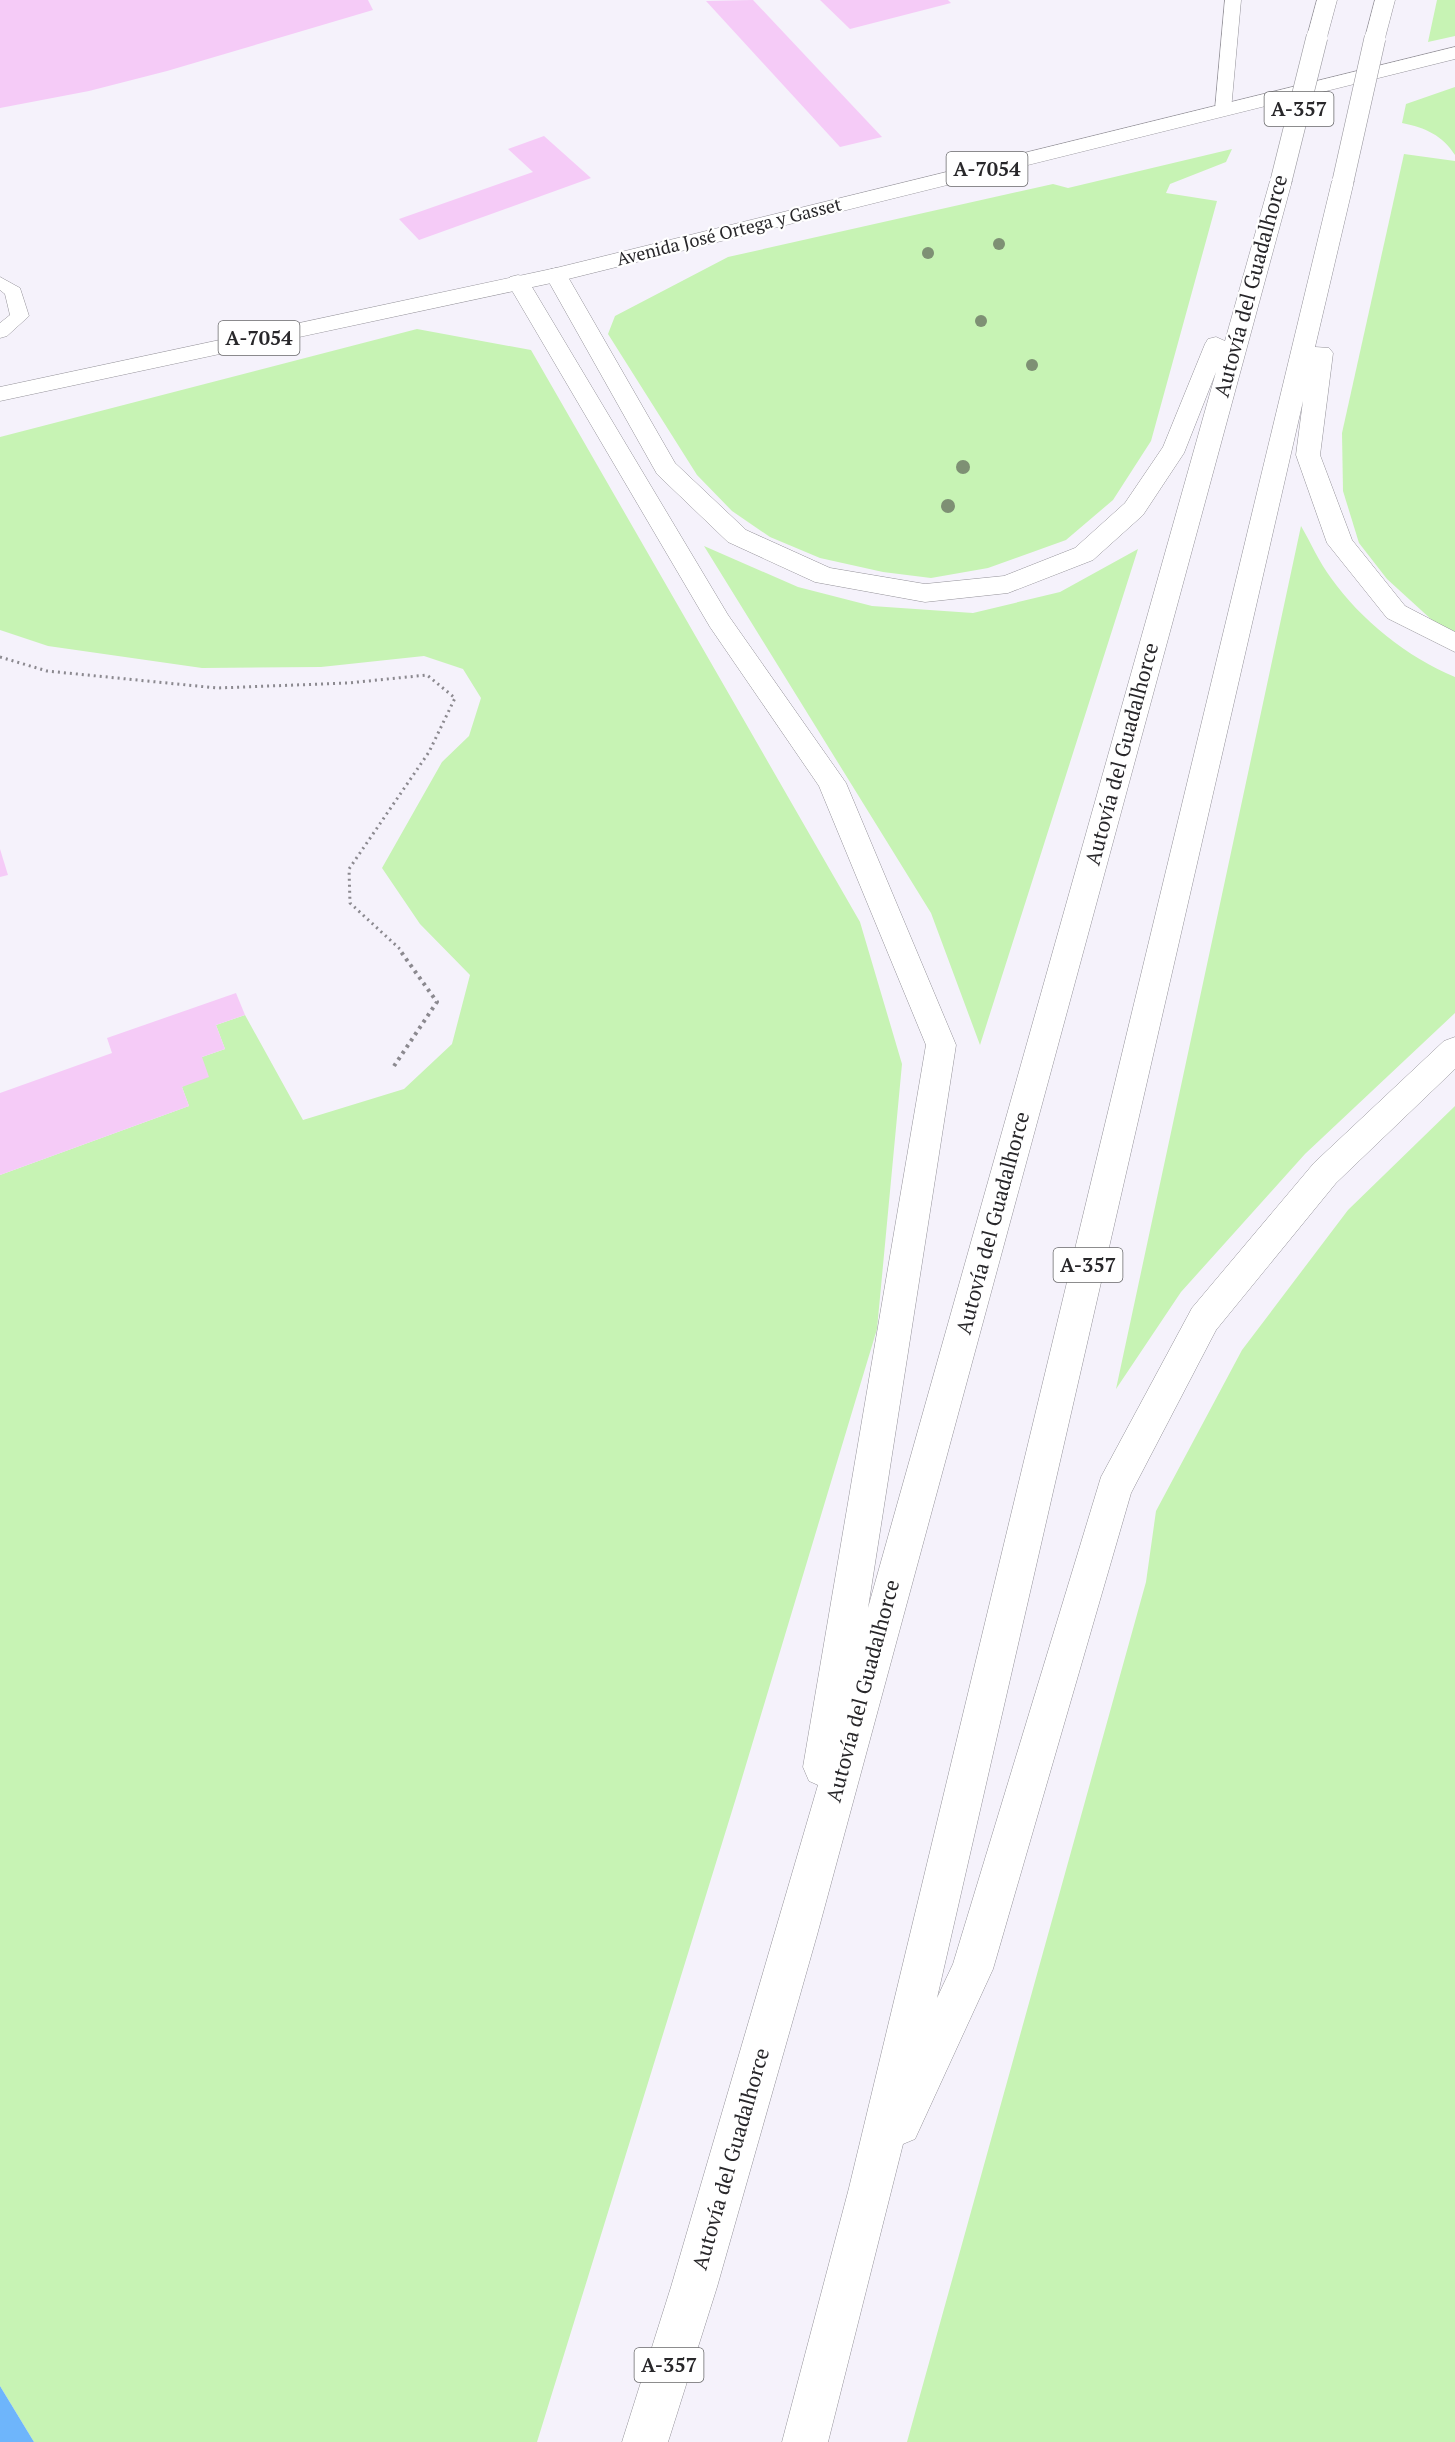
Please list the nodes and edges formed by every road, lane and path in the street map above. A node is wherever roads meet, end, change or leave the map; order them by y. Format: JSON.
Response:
{"nodes":[{"id":1,"x":1233,"y":0,"type":"edge"},
{"id":2,"x":1327,"y":0,"type":"edge"},
{"id":3,"x":1385,"y":0,"type":"edge"},
{"id":4,"x":1455,"y":53,"type":"edge"},
{"id":5,"x":1224,"y":110,"type":"junction"},
{"id":6,"x":1281,"y":181,"type":"junction"},
{"id":7,"x":1342,"y":181,"type":"junction"},
{"id":8,"x":556,"y":275,"type":"junction"},
{"id":9,"x":0,"y":282,"type":"edge"},
{"id":10,"x":518,"y":282,"type":"junction"},
{"id":11,"x":0,"y":332,"type":"edge"},
{"id":12,"x":0,"y":394,"type":"edge"},
{"id":13,"x":1455,"y":644,"type":"edge"},
{"id":14,"x":0,"y":657,"type":"edge"},
{"id":15,"x":1455,"y":1050,"type":"edge"},
{"id":16,"x":394,"y":1066,"type":"dead end"},
{"id":17,"x":796,"y":1935,"type":"junction"},
{"id":18,"x":871,"y":2188,"type":"junction"},
{"id":19,"x":645,"y":2442,"type":"edge"},
{"id":20,"x":805,"y":2442,"type":"edge"}],
"edges":[{"from":1,"to":5,"type":"lane"},
{"from":2,"to":6,"type":"main road","name":"Autovía del Guadalhorce","number":"A-357","bridge":true},
{"from":3,"to":7,"type":"main road","number":"A-357","bridge":true},
{"from":4,"to":5,"type":"main road","name":"Avenida José Ortega y Gasset","number":"A-7054"},
{"from":5,"to":8,"type":"main road","name":"Avenida José Ortega y Gasset","number":"A-7054"},
{"from":6,"to":8,"type":"main road"},
{"from":6,"to":17,"type":"main road","name":"Autovía del Guadalhorce","number":"A-357"},
{"from":7,"to":13,"type":"main road"},
{"from":7,"to":18,"type":"main road","number":"A-357"},
{"from":8,"to":10,"type":"main road","name":"Avenida José Ortega y Gasset","number":"A-7054"},
{"from":9,"to":11,"type":"lane"},
{"from":10,"to":12,"type":"main road","name":"Avenida José Ortega y Gasset","number":"A-7054"},
{"from":10,"to":17,"type":"main road"},
{"from":14,"to":16,"type":"path"},
{"from":15,"to":18,"type":"main road"},
{"from":17,"to":19,"type":"main road","name":"Autovía del Guadalhorce","number":"A-357"},
{"from":18,"to":20,"type":"main road","number":"A-357"}]}
